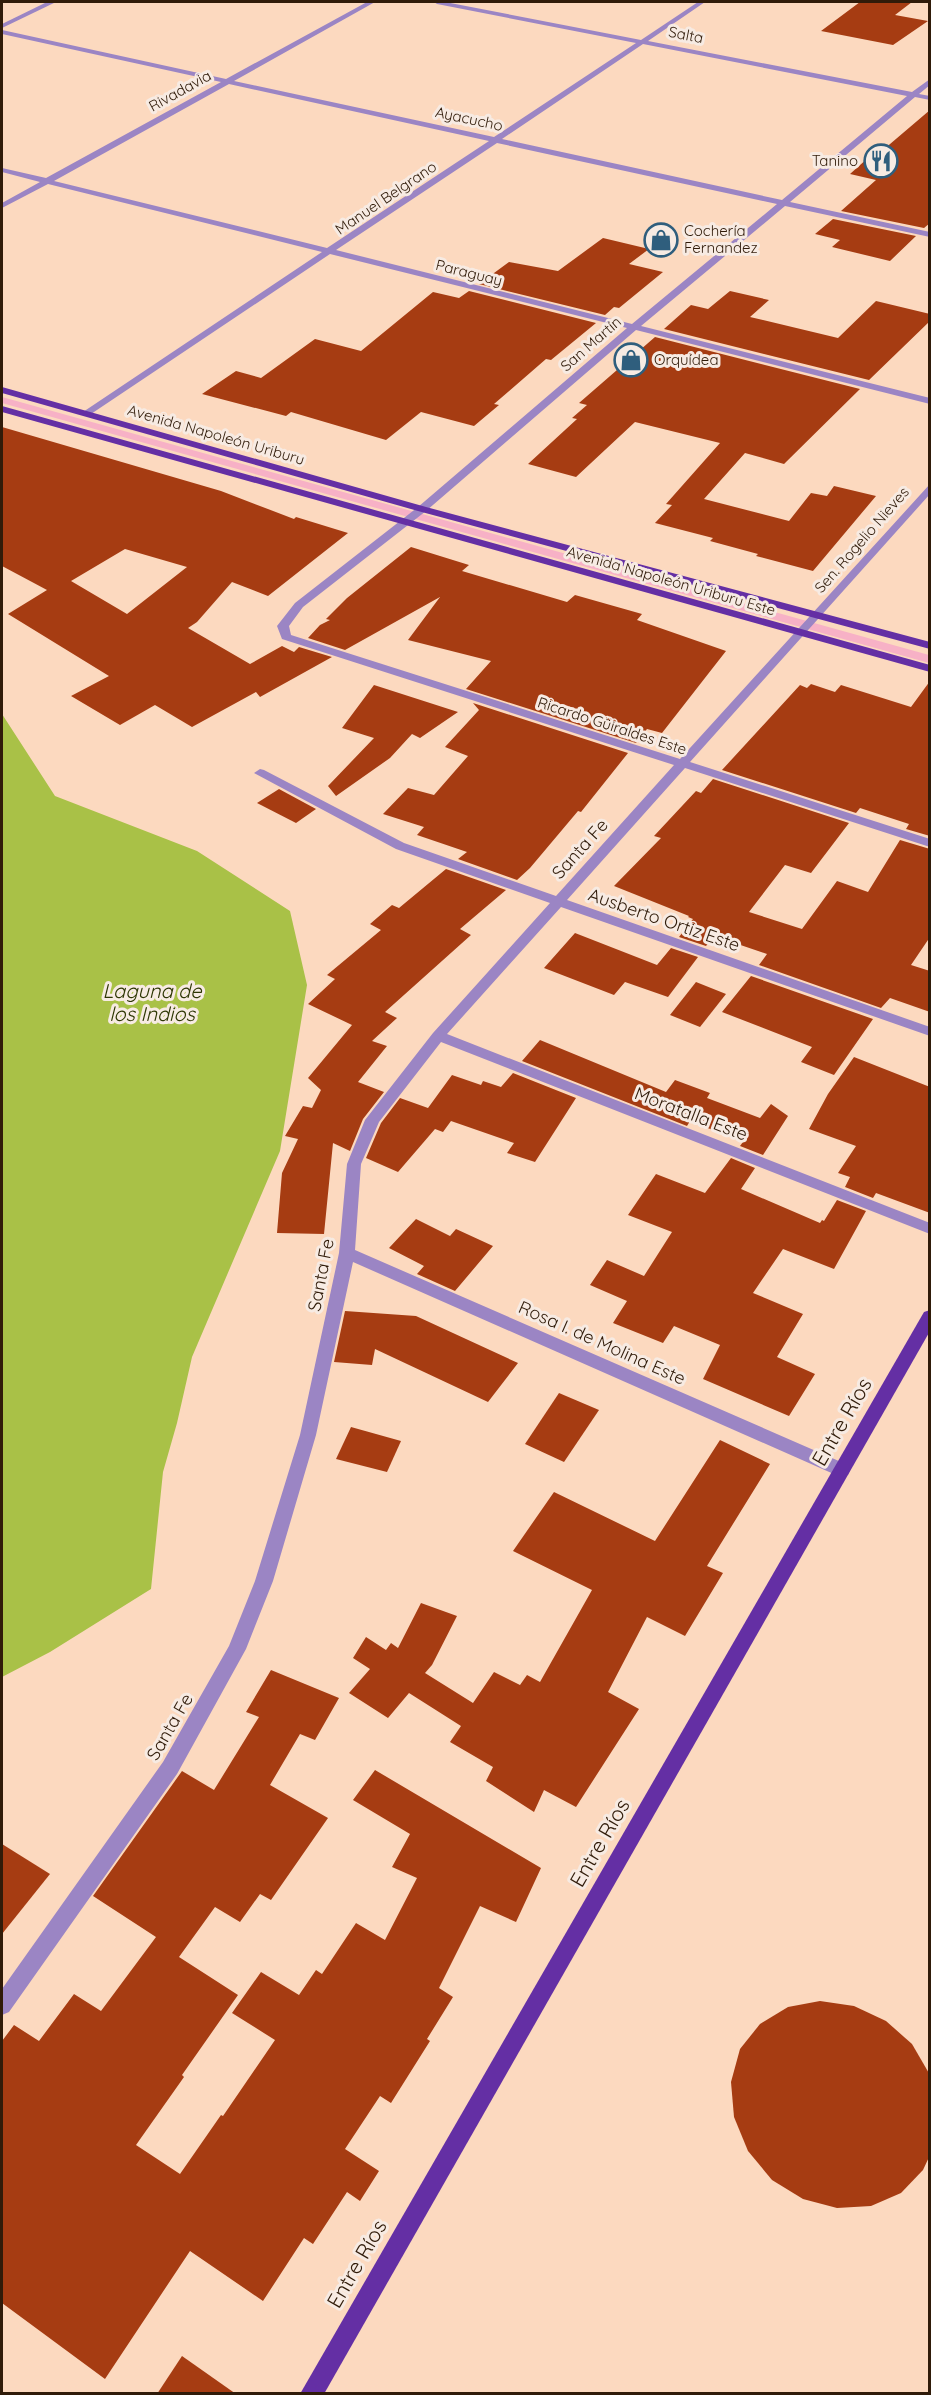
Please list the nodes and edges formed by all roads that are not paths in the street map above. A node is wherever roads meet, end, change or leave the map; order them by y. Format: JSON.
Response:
{"nodes":[{"id":1,"x":52,"y":2,"type":"edge"},
{"id":2,"x":371,"y":2,"type":"edge"},
{"id":3,"x":437,"y":2,"type":"edge"},
{"id":4,"x":702,"y":2,"type":"edge"},
{"id":5,"x":2,"y":26,"type":"edge"},
{"id":6,"x":2,"y":32,"type":"edge"},
{"id":7,"x":642,"y":40,"type":"junction"},
{"id":8,"x":227,"y":80,"type":"junction"},
{"id":9,"x":930,"y":81,"type":"edge"},
{"id":10,"x":913,"y":94,"type":"junction"},
{"id":11,"x":930,"y":98,"type":"edge"},
{"id":12,"x":498,"y":139,"type":"junction"},
{"id":13,"x":2,"y":170,"type":"edge"},
{"id":14,"x":45,"y":181,"type":"junction"},
{"id":15,"x":783,"y":203,"type":"junction"},
{"id":16,"x":2,"y":206,"type":"edge"},
{"id":17,"x":930,"y":235,"type":"edge"},
{"id":18,"x":329,"y":253,"type":"junction"},
{"id":19,"x":634,"y":327,"type":"junction"},
{"id":20,"x":2,"y":390,"type":"edge"},
{"id":21,"x":930,"y":401,"type":"edge"},
{"id":22,"x":2,"y":409,"type":"edge"},
{"id":23,"x":85,"y":414,"type":"junction"},
{"id":24,"x":930,"y":487,"type":"edge"},
{"id":25,"x":422,"y":509,"type":"junction"},
{"id":26,"x":405,"y":522,"type":"junction"},
{"id":27,"x":818,"y":614,"type":"junction"},
{"id":28,"x":801,"y":633,"type":"junction"},
{"id":29,"x":286,"y":637,"type":"joint"},
{"id":30,"x":930,"y":646,"type":"edge"},
{"id":31,"x":930,"y":669,"type":"edge"},
{"id":32,"x":682,"y":765,"type":"junction"},
{"id":33,"x":260,"y":773,"type":"dead end"},
{"id":34,"x":930,"y":843,"type":"edge"},
{"id":35,"x":558,"y":902,"type":"junction"},
{"id":36,"x":930,"y":1032,"type":"edge"},
{"id":37,"x":438,"y":1036,"type":"junction"},
{"id":38,"x":930,"y":1229,"type":"edge"},
{"id":39,"x":347,"y":1252,"type":"junction"},
{"id":40,"x":930,"y":1316,"type":"edge"},
{"id":41,"x":842,"y":1470,"type":"junction"},
{"id":42,"x":2,"y":2005,"type":"edge"},
{"id":43,"x":311,"y":2394,"type":"edge"}],
"edges":[{"from":1,"to":5,"type":"street"},
{"from":2,"to":8,"type":"street","name":"Rivadavia"},
{"from":3,"to":7,"type":"street","name":"Salta"},
{"from":4,"to":7,"type":"street","name":"Manuel Belgrano"},
{"from":6,"to":8,"type":"street","name":"Ayacucho"},
{"from":7,"to":10,"type":"street","name":"Salta"},
{"from":7,"to":12,"type":"street","name":"Manuel Belgrano"},
{"from":8,"to":12,"type":"street","name":"Ayacucho"},
{"from":8,"to":14,"type":"street","name":"Rivadavia"},
{"from":9,"to":10,"type":"street","name":"San Martín"},
{"from":10,"to":11,"type":"street","name":"Salta"},
{"from":10,"to":15,"type":"street","name":"San Martín"},
{"from":12,"to":15,"type":"street","name":"Ayacucho"},
{"from":12,"to":18,"type":"street","name":"Manuel Belgrano"},
{"from":13,"to":14,"type":"street","name":"Paraguay"},
{"from":14,"to":16,"type":"street","name":"Rivadavia"},
{"from":14,"to":18,"type":"street","name":"Paraguay"},
{"from":15,"to":17,"type":"street","name":"Ayacucho"},
{"from":15,"to":19,"type":"street","name":"San Martín"},
{"from":18,"to":19,"type":"street","name":"Paraguay"},
{"from":18,"to":23,"type":"street","name":"Manuel Belgrano"},
{"from":19,"to":21,"type":"street","name":"Paraguay"},
{"from":19,"to":25,"type":"street","name":"San Martín"},
{"from":20,"to":23,"type":"main road","name":"Avenida Napoleón Uriburu"},
{"from":22,"to":26,"type":"main road","name":"Avenida Napoleón Uriburu"},
{"from":23,"to":25,"type":"main road","name":"Avenida Napoleón Uriburu"},
{"from":24,"to":27,"type":"street","name":"Sen. Rogelio Nieves"},
{"from":25,"to":26,"type":"street","name":"San Martín"},
{"from":25,"to":27,"type":"main road","name":"Avenida Napoleón Uriburu Este"},
{"from":26,"to":28,"type":"main road","name":"Avenida Napoleón Uriburu Este"},
{"from":26,"to":29,"type":"street","name":"San Martín"},
{"from":27,"to":28,"type":"street","name":"Sen. Rogelio Nieves"},
{"from":27,"to":30,"type":"main road","name":"Avenida Napoleón Uriburu Este"},
{"from":28,"to":31,"type":"main road","name":"Avenida Napoleón Uriburu Este"},
{"from":28,"to":32,"type":"street","name":"Santa Fe"},
{"from":29,"to":32,"type":"street","name":"Ricardo Güiraldes Este"},
{"from":32,"to":34,"type":"street","name":"Ricardo Güiraldes Este"},
{"from":32,"to":35,"type":"street","name":"Santa Fe"},
{"from":33,"to":35,"type":"street","name":"Ausberto Ortiz Este"},
{"from":35,"to":36,"type":"street","name":"Ausberto Ortiz Este"},
{"from":35,"to":37,"type":"street","name":"Santa Fe"},
{"from":37,"to":38,"type":"street","name":"Moratalla Este"},
{"from":37,"to":39,"type":"street","name":"Santa Fe"},
{"from":39,"to":41,"type":"street","name":"Rosa I. de Molina Este"},
{"from":39,"to":42,"type":"street","name":"Santa Fe"},
{"from":40,"to":41,"type":"main road","name":"Entre Ríos"},
{"from":41,"to":43,"type":"main road","name":"Entre Ríos"}]}
